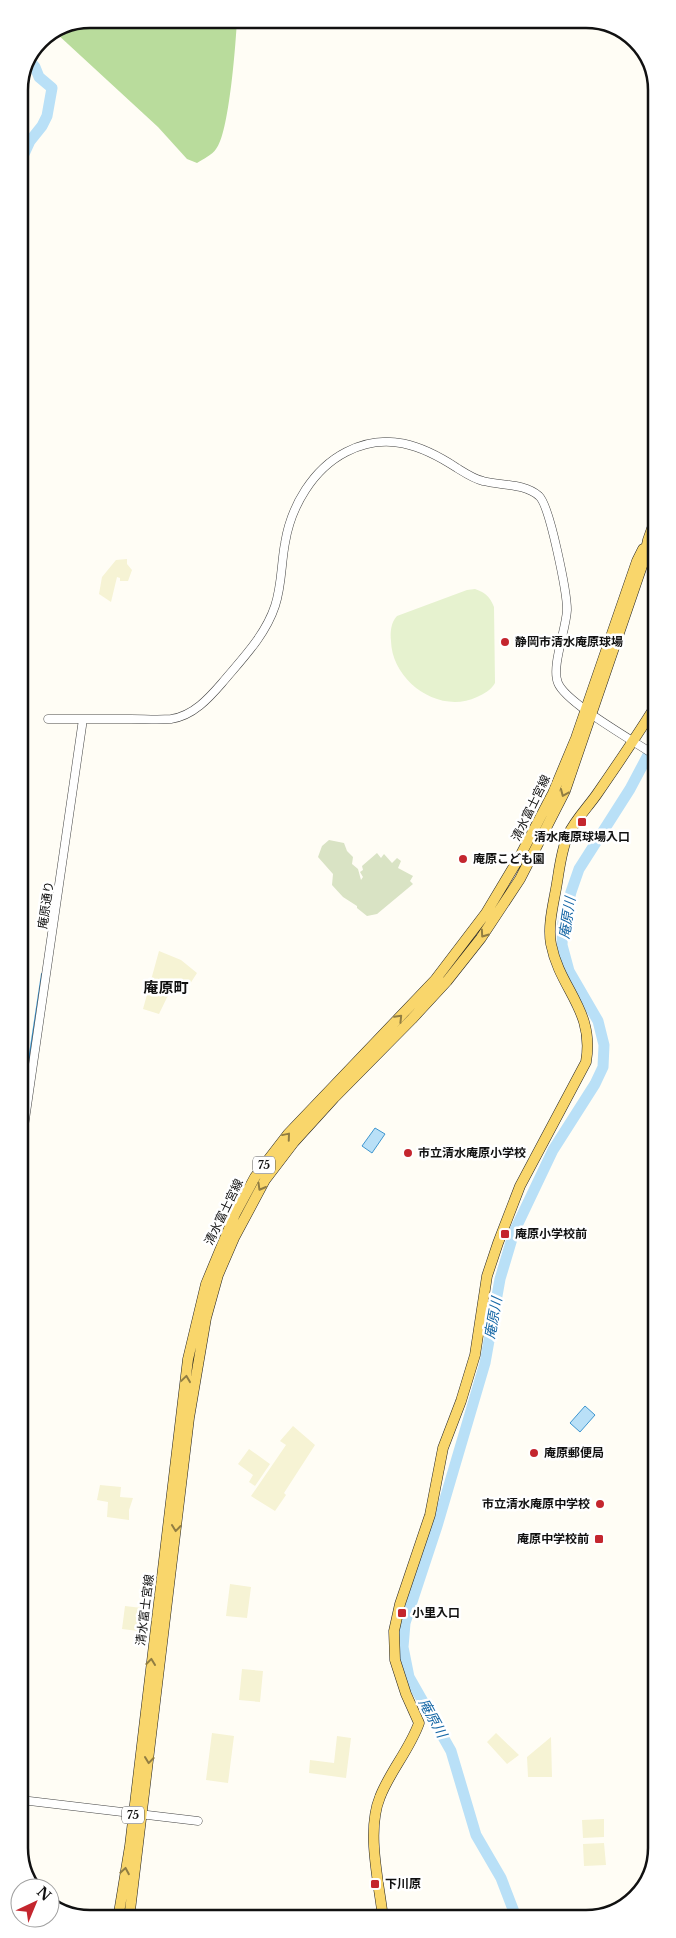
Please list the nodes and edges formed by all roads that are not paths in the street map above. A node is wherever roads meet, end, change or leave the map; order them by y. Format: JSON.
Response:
{"nodes":[{"id":1,"x":648,"y":540,"type":"edge"},
{"id":2,"x":589,"y":712,"type":"junction"},
{"id":3,"x":648,"y":718,"type":"edge"},
{"id":4,"x":83,"y":719,"type":"junction"},
{"id":5,"x":48,"y":720,"type":"dead end"},
{"id":6,"x":634,"y":740,"type":"junction"},
{"id":7,"x":648,"y":750,"type":"edge"},
{"id":8,"x":28,"y":1099,"type":"edge"},
{"id":9,"x":28,"y":1801,"type":"edge"},
{"id":10,"x":138,"y":1814,"type":"junction"},
{"id":11,"x":198,"y":1821,"type":"dead end"},
{"id":12,"x":119,"y":1910,"type":"edge"},
{"id":13,"x":130,"y":1910,"type":"edge"},
{"id":14,"x":382,"y":1910,"type":"edge"}],
"edges":[{"from":1,"to":2,"type":"main road","name":"清水富士宮線","number":"75"},
{"from":2,"to":4,"type":"street"},
{"from":2,"to":6,"type":"street"},
{"from":2,"to":10,"type":"main road","name":"清水富士宮線","number":"75"},
{"from":3,"to":6,"type":"main road"},
{"from":4,"to":5,"type":"street"},
{"from":4,"to":8,"type":"street","name":"庵原通り"},
{"from":6,"to":7,"type":"street"},
{"from":6,"to":14,"type":"main road"},
{"from":9,"to":10,"type":"street"},
{"from":10,"to":11,"type":"street"},
{"from":12,"to":10,"type":"main road","name":"清水富士宮線","number":"75","one_way":true},
{"from":10,"to":13,"type":"main road","name":"清水富士宮線","number":"75"}]}
